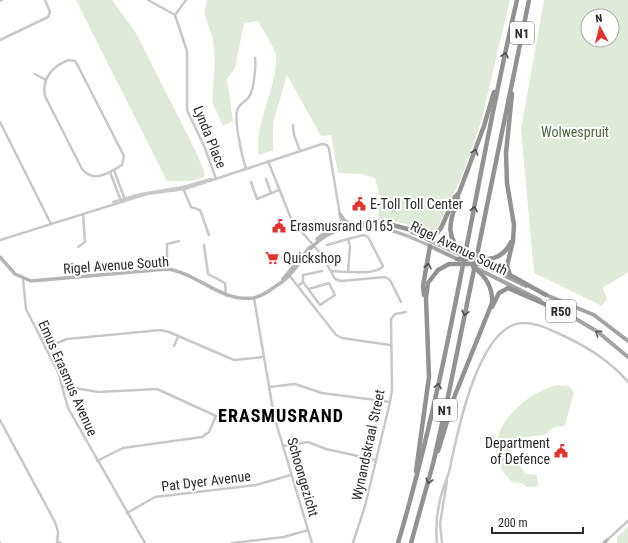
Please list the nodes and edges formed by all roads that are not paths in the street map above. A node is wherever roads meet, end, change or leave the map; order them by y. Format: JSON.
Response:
{"nodes":[{"id":1,"x":45,"y":0,"type":"edge"},
{"id":2,"x":148,"y":0,"type":"edge"},
{"id":3,"x":186,"y":0,"type":"edge"},
{"id":4,"x":517,"y":0,"type":"edge"},
{"id":5,"x":529,"y":0,"type":"edge"},
{"id":6,"x":175,"y":15,"type":"junction"},
{"id":7,"x":0,"y":40,"type":"edge"},
{"id":8,"x":255,"y":58,"type":"dead end"},
{"id":9,"x":502,"y":67,"type":"junction"},
{"id":10,"x":515,"y":67,"type":"junction"},
{"id":11,"x":35,"y":74,"type":"dead end"},
{"id":12,"x":46,"y":80,"type":"junction"},
{"id":13,"x":0,"y":122,"type":"edge"},
{"id":14,"x":293,"y":125,"type":"dead end"},
{"id":15,"x":300,"y":151,"type":"junction"},
{"id":16,"x":268,"y":161,"type":"junction"},
{"id":17,"x":246,"y":168,"type":"junction"},
{"id":18,"x":114,"y":170,"type":"junction"},
{"id":19,"x":110,"y":172,"type":"junction"},
{"id":20,"x":216,"y":178,"type":"junction"},
{"id":21,"x":266,"y":179,"type":"dead end"},
{"id":22,"x":251,"y":182,"type":"dead end"},
{"id":23,"x":183,"y":188,"type":"junction"},
{"id":24,"x":279,"y":190,"type":"junction"},
{"id":25,"x":271,"y":193,"type":"junction"},
{"id":26,"x":459,"y":193,"type":"junction"},
{"id":27,"x":125,"y":200,"type":"junction"},
{"id":28,"x":121,"y":201,"type":"junction"},
{"id":29,"x":512,"y":212,"type":"junction"},
{"id":30,"x":82,"y":214,"type":"junction"},
{"id":31,"x":340,"y":214,"type":"junction"},
{"id":32,"x":367,"y":223,"type":"junction"},
{"id":33,"x":51,"y":224,"type":"junction"},
{"id":34,"x":392,"y":225,"type":"junction"},
{"id":35,"x":342,"y":228,"type":"junction"},
{"id":36,"x":209,"y":235,"type":"dead end"},
{"id":37,"x":348,"y":239,"type":"junction"},
{"id":38,"x":0,"y":240,"type":"edge"},
{"id":39,"x":179,"y":241,"type":"dead end"},
{"id":40,"x":313,"y":244,"type":"junction"},
{"id":41,"x":204,"y":245,"type":"dead end"},
{"id":42,"x":327,"y":245,"type":"dead end"},
{"id":43,"x":430,"y":246,"type":"junction"},
{"id":44,"x":78,"y":247,"type":"dead end"},
{"id":45,"x":0,"y":257,"type":"edge"},
{"id":46,"x":458,"y":257,"type":"junction"},
{"id":47,"x":468,"y":261,"type":"junction"},
{"id":48,"x":480,"y":265,"type":"junction"},
{"id":49,"x":167,"y":269,"type":"junction"},
{"id":50,"x":322,"y":271,"type":"dead end"},
{"id":51,"x":330,"y":271,"type":"junction"},
{"id":52,"x":348,"y":272,"type":"junction"},
{"id":53,"x":289,"y":274,"type":"junction"},
{"id":54,"x":23,"y":279,"type":"junction"},
{"id":55,"x":303,"y":282,"type":"junction"},
{"id":56,"x":298,"y":286,"type":"junction"},
{"id":57,"x":309,"y":289,"type":"junction"},
{"id":58,"x":546,"y":295,"type":"junction"},
{"id":59,"x":226,"y":296,"type":"junction"},
{"id":60,"x":254,"y":298,"type":"junction"},
{"id":61,"x":401,"y":302,"type":"dead end"},
{"id":62,"x":406,"y":312,"type":"dead end"},
{"id":63,"x":572,"y":316,"type":"junction"},
{"id":64,"x":428,"y":332,"type":"junction"},
{"id":65,"x":479,"y":334,"type":"junction"},
{"id":66,"x":178,"y":337,"type":"junction"},
{"id":67,"x":628,"y":341,"type":"edge"},
{"id":68,"x":390,"y":345,"type":"junction"},
{"id":69,"x":174,"y":346,"type":"dead end"},
{"id":70,"x":45,"y":348,"type":"junction"},
{"id":71,"x":263,"y":357,"type":"junction"},
{"id":72,"x":628,"y":357,"type":"edge"},
{"id":73,"x":628,"y":382,"type":"edge"},
{"id":74,"x":63,"y":386,"type":"junction"},
{"id":75,"x":269,"y":387,"type":"junction"},
{"id":76,"x":390,"y":402,"type":"junction"},
{"id":77,"x":216,"y":416,"type":"junction"},
{"id":78,"x":274,"y":416,"type":"junction"},
{"id":79,"x":0,"y":420,"type":"edge"},
{"id":80,"x":283,"y":446,"type":"junction"},
{"id":81,"x":376,"y":460,"type":"junction"},
{"id":82,"x":97,"y":462,"type":"junction"},
{"id":83,"x":433,"y":464,"type":"junction"},
{"id":84,"x":291,"y":475,"type":"junction"},
{"id":85,"x":447,"y":479,"type":"junction"},
{"id":86,"x":413,"y":492,"type":"junction"},
{"id":87,"x":127,"y":512,"type":"junction"},
{"id":88,"x":628,"y":521,"type":"edge"},
{"id":89,"x":308,"y":530,"type":"junction"},
{"id":90,"x":57,"y":542,"type":"edge"},
{"id":91,"x":606,"y":542,"type":"edge"},
{"id":92,"x":61,"y":543,"type":"edge"},
{"id":93,"x":145,"y":543,"type":"edge"},
{"id":94,"x":232,"y":543,"type":"edge"},
{"id":95,"x":312,"y":543,"type":"edge"},
{"id":96,"x":353,"y":543,"type":"edge"},
{"id":97,"x":398,"y":543,"type":"edge"},
{"id":98,"x":410,"y":543,"type":"edge"},
{"id":99,"x":437,"y":543,"type":"edge"},
{"id":100,"x":442,"y":543,"type":"edge"}],
"edges":[{"from":1,"to":7,"type":"street"},
{"from":2,"to":6,"type":"street"},
{"from":3,"to":6,"type":"street"},
{"from":9,"to":4,"type":"highway","number":"N1","one_way":true},
{"from":5,"to":10,"type":"highway","number":"N1"},
{"from":6,"to":20,"type":"street","name":"Lynda Place"},
{"from":8,"to":17,"type":"street"},
{"from":26,"to":9,"type":"highway","one_way":true},
{"from":86,"to":9,"type":"highway","number":"N1","one_way":true},
{"from":10,"to":29,"type":"highway"},
{"from":10,"to":83,"type":"highway","number":"N1","one_way":true},
{"from":11,"to":12,"type":"street"},
{"from":12,"to":18,"type":"street"},
{"from":12,"to":19,"type":"street"},
{"from":13,"to":33,"type":"street"},
{"from":14,"to":15,"type":"street"},
{"from":15,"to":16,"type":"street"},
{"from":15,"to":31,"type":"street"},
{"from":16,"to":17,"type":"street"},
{"from":16,"to":24,"type":"street"},
{"from":17,"to":20,"type":"street"},
{"from":18,"to":19,"type":"street"},
{"from":18,"to":27,"type":"street"},
{"from":19,"to":28,"type":"street"},
{"from":20,"to":23,"type":"street"},
{"from":21,"to":25,"type":"street"},
{"from":22,"to":25,"type":"street"},
{"from":23,"to":27,"type":"street"},
{"from":23,"to":36,"type":"street"},
{"from":24,"to":25,"type":"street"},
{"from":24,"to":40,"type":"street"},
{"from":26,"to":34,"type":"highway"},
{"from":26,"to":47,"type":"highway"},
{"from":27,"to":28,"type":"street"},
{"from":28,"to":30,"type":"street"},
{"from":29,"to":48,"type":"highway"},
{"from":29,"to":58,"type":"highway"},
{"from":30,"to":33,"type":"street"},
{"from":30,"to":44,"type":"street"},
{"from":31,"to":32,"type":"main road"},
{"from":31,"to":35,"type":"street"},
{"from":32,"to":34,"type":"main road","name":"Rigel Avenue South"},
{"from":32,"to":35,"type":"main road","name":"Rigel Avenue South"},
{"from":33,"to":38,"type":"street"},
{"from":34,"to":46,"type":"main road","name":"Rigel Avenue South","number":"R50"},
{"from":35,"to":40,"type":"main road","name":"Rigel Avenue South"},
{"from":35,"to":43,"type":"main road","name":"Rigel Avenue South"},
{"from":37,"to":42,"type":"street"},
{"from":37,"to":52,"type":"street"},
{"from":37,"to":52,"type":"street"},
{"from":39,"to":49,"type":"street"},
{"from":40,"to":51,"type":"street"},
{"from":40,"to":53,"type":"main road","name":"Rigel Avenue South"},
{"from":41,"to":59,"type":"street"},
{"from":43,"to":46,"type":"main road","name":"Rigel Avenue South","number":"R50"},
{"from":64,"to":43,"type":"highway","one_way":true},
{"from":45,"to":54,"type":"main road"},
{"from":46,"to":47,"type":"main road","name":"Rigel Avenue South","number":"R50"},
{"from":46,"to":47,"type":"highway"},
{"from":47,"to":48,"type":"highway"},
{"from":47,"to":48,"type":"main road","name":"Rigel Avenue South","number":"R50"},
{"from":47,"to":48,"type":"highway"},
{"from":47,"to":64,"type":"highway"},
{"from":47,"to":65,"type":"highway"},
{"from":48,"to":58,"type":"main road","name":"Rigel Avenue South","number":"R50"},
{"from":48,"to":63,"type":"main road","name":"Rigel Avenue South","number":"R50"},
{"from":49,"to":54,"type":"main road","name":"Rigel Avenue South"},
{"from":49,"to":59,"type":"main road","name":"Rigel Avenue South"},
{"from":50,"to":55,"type":"street"},
{"from":51,"to":52,"type":"street"},
{"from":51,"to":61,"type":"street"},
{"from":53,"to":56,"type":"street"},
{"from":53,"to":60,"type":"main road","name":"Rigel Avenue South"},
{"from":54,"to":70,"type":"street","name":"Emus Erasmus Avenue"},
{"from":55,"to":56,"type":"street"},
{"from":55,"to":57,"type":"street"},
{"from":56,"to":68,"type":"street"},
{"from":57,"to":57,"type":"street"},
{"from":58,"to":67,"type":"main road","name":"Rigel Avenue South","number":"R50"},
{"from":59,"to":60,"type":"main road","name":"Rigel Avenue South"},
{"from":60,"to":71,"type":"street","name":"Schoongezicht"},
{"from":62,"to":68,"type":"street","name":"Wynandskraal Street"},
{"from":63,"to":65,"type":"highway"},
{"from":72,"to":63,"type":"main road","name":"Rigel Avenue South","number":"R50","one_way":true},
{"from":64,"to":86,"type":"highway"},
{"from":65,"to":83,"type":"highway"},
{"from":66,"to":69,"type":"street"},
{"from":66,"to":70,"type":"street"},
{"from":66,"to":71,"type":"street"},
{"from":68,"to":76,"type":"street","name":"Wynandskraal Street"},
{"from":70,"to":74,"type":"street","name":"Emus Erasmus Avenue"},
{"from":71,"to":75,"type":"street","name":"Schoongezicht"},
{"from":73,"to":85,"type":"street"},
{"from":74,"to":77,"type":"street"},
{"from":74,"to":82,"type":"street","name":"Emus Erasmus Avenue"},
{"from":75,"to":76,"type":"street"},
{"from":75,"to":78,"type":"street","name":"Schoongezicht"},
{"from":76,"to":81,"type":"street","name":"Wynandskraal Street"},
{"from":77,"to":78,"type":"street"},
{"from":77,"to":82,"type":"street"},
{"from":78,"to":80,"type":"street","name":"Schoongezicht"},
{"from":79,"to":90,"type":"street"},
{"from":80,"to":81,"type":"street"},
{"from":80,"to":84,"type":"street","name":"Schoongezicht"},
{"from":81,"to":96,"type":"street","name":"Wynandskraal Street"},
{"from":82,"to":87,"type":"street","name":"Emus Erasmus Avenue"},
{"from":83,"to":98,"type":"highway","number":"N1","one_way":true},
{"from":84,"to":87,"type":"street","name":"Pat Dyer Avenue"},
{"from":84,"to":89,"type":"street","name":"Schoongezicht"},
{"from":85,"to":99,"type":"street"},
{"from":85,"to":100,"type":"street"},
{"from":86,"to":97,"type":"highway","number":"N1"},
{"from":87,"to":93,"type":"street","name":"Emus Erasmus Avenue"},
{"from":88,"to":91,"type":"street"},
{"from":89,"to":94,"type":"street"},
{"from":89,"to":95,"type":"street","name":"Schoongezicht"},
{"from":90,"to":92,"type":"street"}]}
